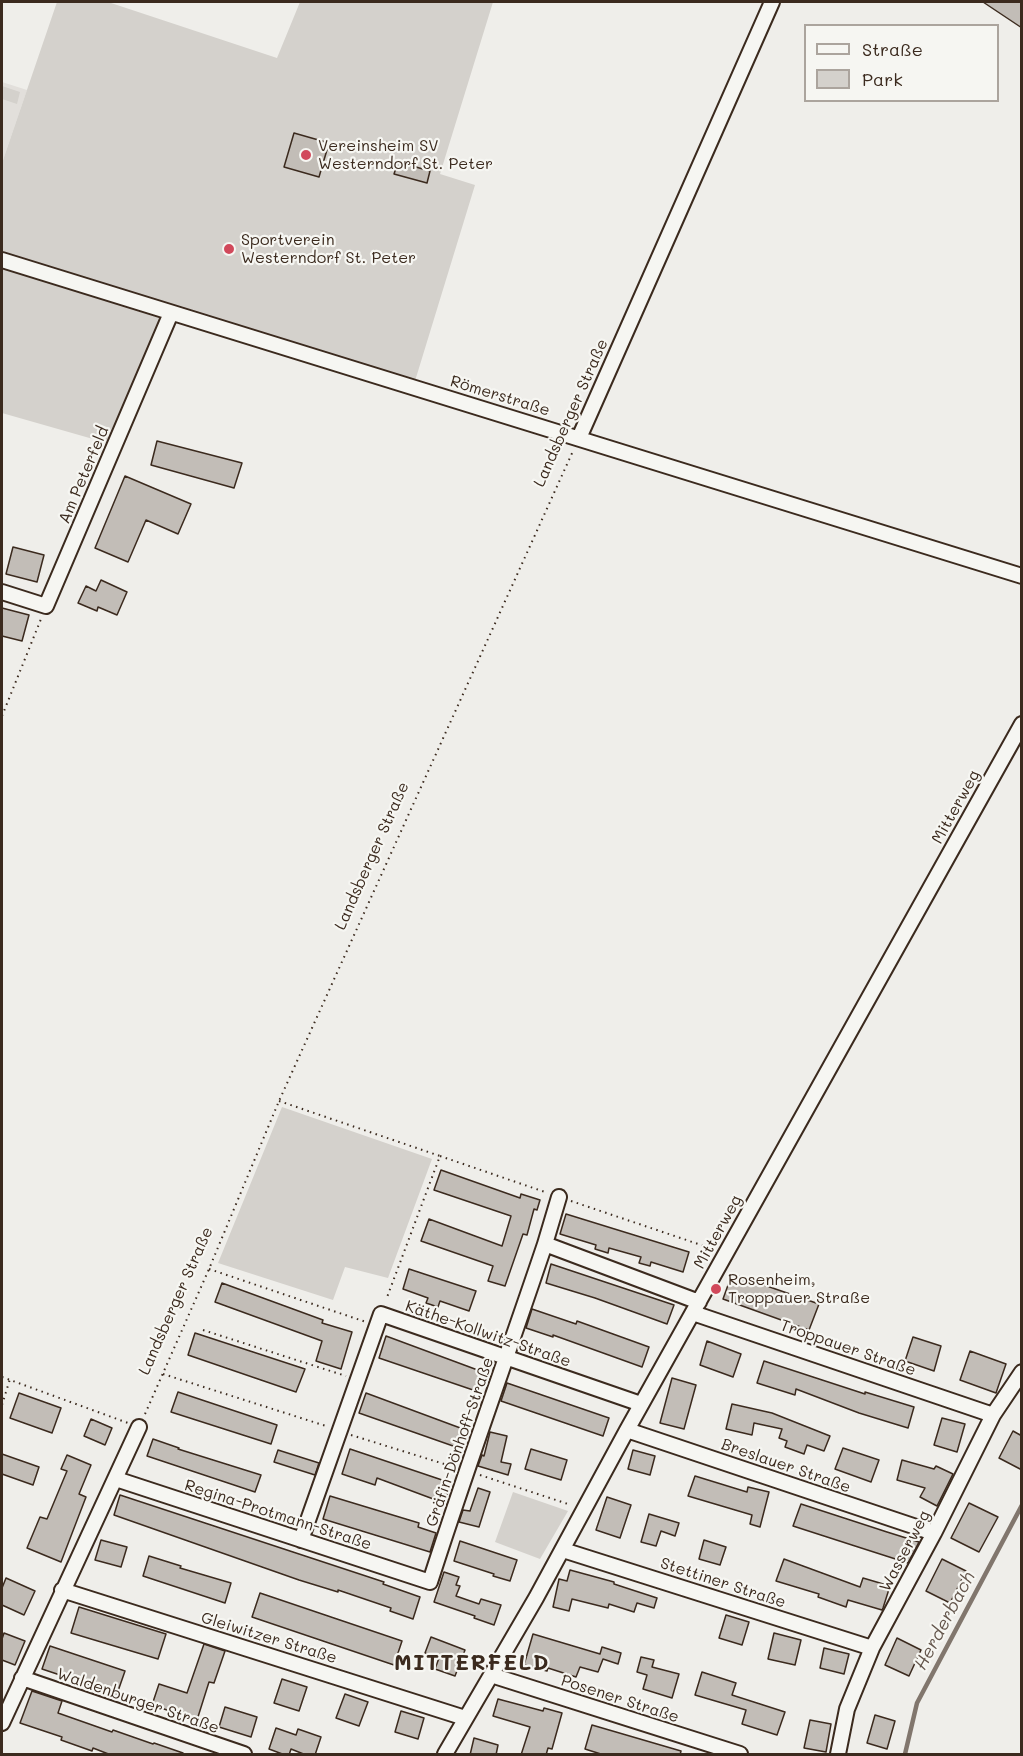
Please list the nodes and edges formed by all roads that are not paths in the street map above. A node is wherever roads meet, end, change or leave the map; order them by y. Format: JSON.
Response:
{"nodes":[{"id":1,"x":771,"y":2,"type":"edge"},
{"id":2,"x":2,"y":260,"type":"edge"},
{"id":3,"x":171,"y":313,"type":"junction"},
{"id":4,"x":579,"y":438,"type":"junction"},
{"id":5,"x":1022,"y":576,"type":"edge"},
{"id":6,"x":2,"y":592,"type":"edge"},
{"id":7,"x":1022,"y":724,"type":"edge"},
{"id":8,"x":559,"y":1197,"type":"road end"},
{"id":9,"x":545,"y":1244,"type":"junction"},
{"id":10,"x":696,"y":1307,"type":"junction"},
{"id":11,"x":507,"y":1358,"type":"junction"},
{"id":12,"x":1022,"y":1372,"type":"edge"},
{"id":13,"x":641,"y":1404,"type":"junction"},
{"id":14,"x":993,"y":1415,"type":"junction"},
{"id":15,"x":139,"y":1427,"type":"road end"},
{"id":16,"x":627,"y":1430,"type":"junction"},
{"id":17,"x":116,"y":1479,"type":"junction"},
{"id":18,"x":934,"y":1533,"type":"junction"},
{"id":19,"x":300,"y":1540,"type":"junction"},
{"id":20,"x":563,"y":1550,"type":"junction"},
{"id":21,"x":430,"y":1582,"type":"joint"},
{"id":22,"x":62,"y":1590,"type":"junction"},
{"id":23,"x":872,"y":1648,"type":"junction"},
{"id":24,"x":491,"y":1675,"type":"junction"},
{"id":25,"x":22,"y":1678,"type":"junction"},
{"id":26,"x":465,"y":1718,"type":"junction"},
{"id":27,"x":2,"y":1723,"type":"edge"},
{"id":28,"x":244,"y":1755,"type":"edge"},
{"id":29,"x":445,"y":1755,"type":"edge"},
{"id":30,"x":740,"y":1755,"type":"edge"},
{"id":31,"x":838,"y":1755,"type":"edge"}],
"edges":[{"from":1,"to":4,"type":"street","name":"Landsberger Straße"},
{"from":2,"to":3,"type":"street","name":"Römerstraße"},
{"from":3,"to":4,"type":"street","name":"Römerstraße"},
{"from":3,"to":6,"type":"street","name":"Am Peterfeld"},
{"from":4,"to":5,"type":"street","name":"Römerstraße"},
{"from":7,"to":10,"type":"street","name":"Mitterweg"},
{"from":8,"to":9,"type":"street","name":"Gräfin-Dönhoff-Straße"},
{"from":9,"to":10,"type":"street"},
{"from":9,"to":11,"type":"street","name":"Gräfin-Dönhoff-Straße"},
{"from":10,"to":13,"type":"street","name":"Mitterweg"},
{"from":10,"to":14,"type":"street","name":"Troppauer Straße"},
{"from":11,"to":13,"type":"street","name":"Käthe-Kollwitz-Straße"},
{"from":11,"to":19,"type":"street","name":"Käthe-Kollwitz-Straße"},
{"from":11,"to":21,"type":"street","name":"Gräfin-Dönhoff-Straße"},
{"from":12,"to":14,"type":"street","name":"Wasserweg"},
{"from":13,"to":16,"type":"street","name":"Mitterweg"},
{"from":14,"to":18,"type":"street","name":"Wasserweg"},
{"from":15,"to":17,"type":"street"},
{"from":16,"to":18,"type":"street","name":"Breslauer Straße"},
{"from":16,"to":20,"type":"street","name":"Mitterweg"},
{"from":17,"to":19,"type":"street","name":"Regina-Protmann-Straße"},
{"from":17,"to":22,"type":"street"},
{"from":18,"to":23,"type":"street","name":"Wasserweg"},
{"from":19,"to":21,"type":"street","name":"Regina-Protmann-Straße"},
{"from":20,"to":23,"type":"street","name":"Stettiner Straße"},
{"from":20,"to":24,"type":"street","name":"Mitterweg"},
{"from":22,"to":25,"type":"street"},
{"from":22,"to":26,"type":"street","name":"Gleiwitzer Straße"},
{"from":23,"to":31,"type":"street","name":"Wasserweg"},
{"from":24,"to":26,"type":"street","name":"Mitterweg"},
{"from":24,"to":30,"type":"street","name":"Posener Straße"},
{"from":25,"to":27,"type":"street"},
{"from":25,"to":28,"type":"street","name":"Waldenburger Straße"},
{"from":26,"to":29,"type":"street","name":"Mitterweg"}]}
